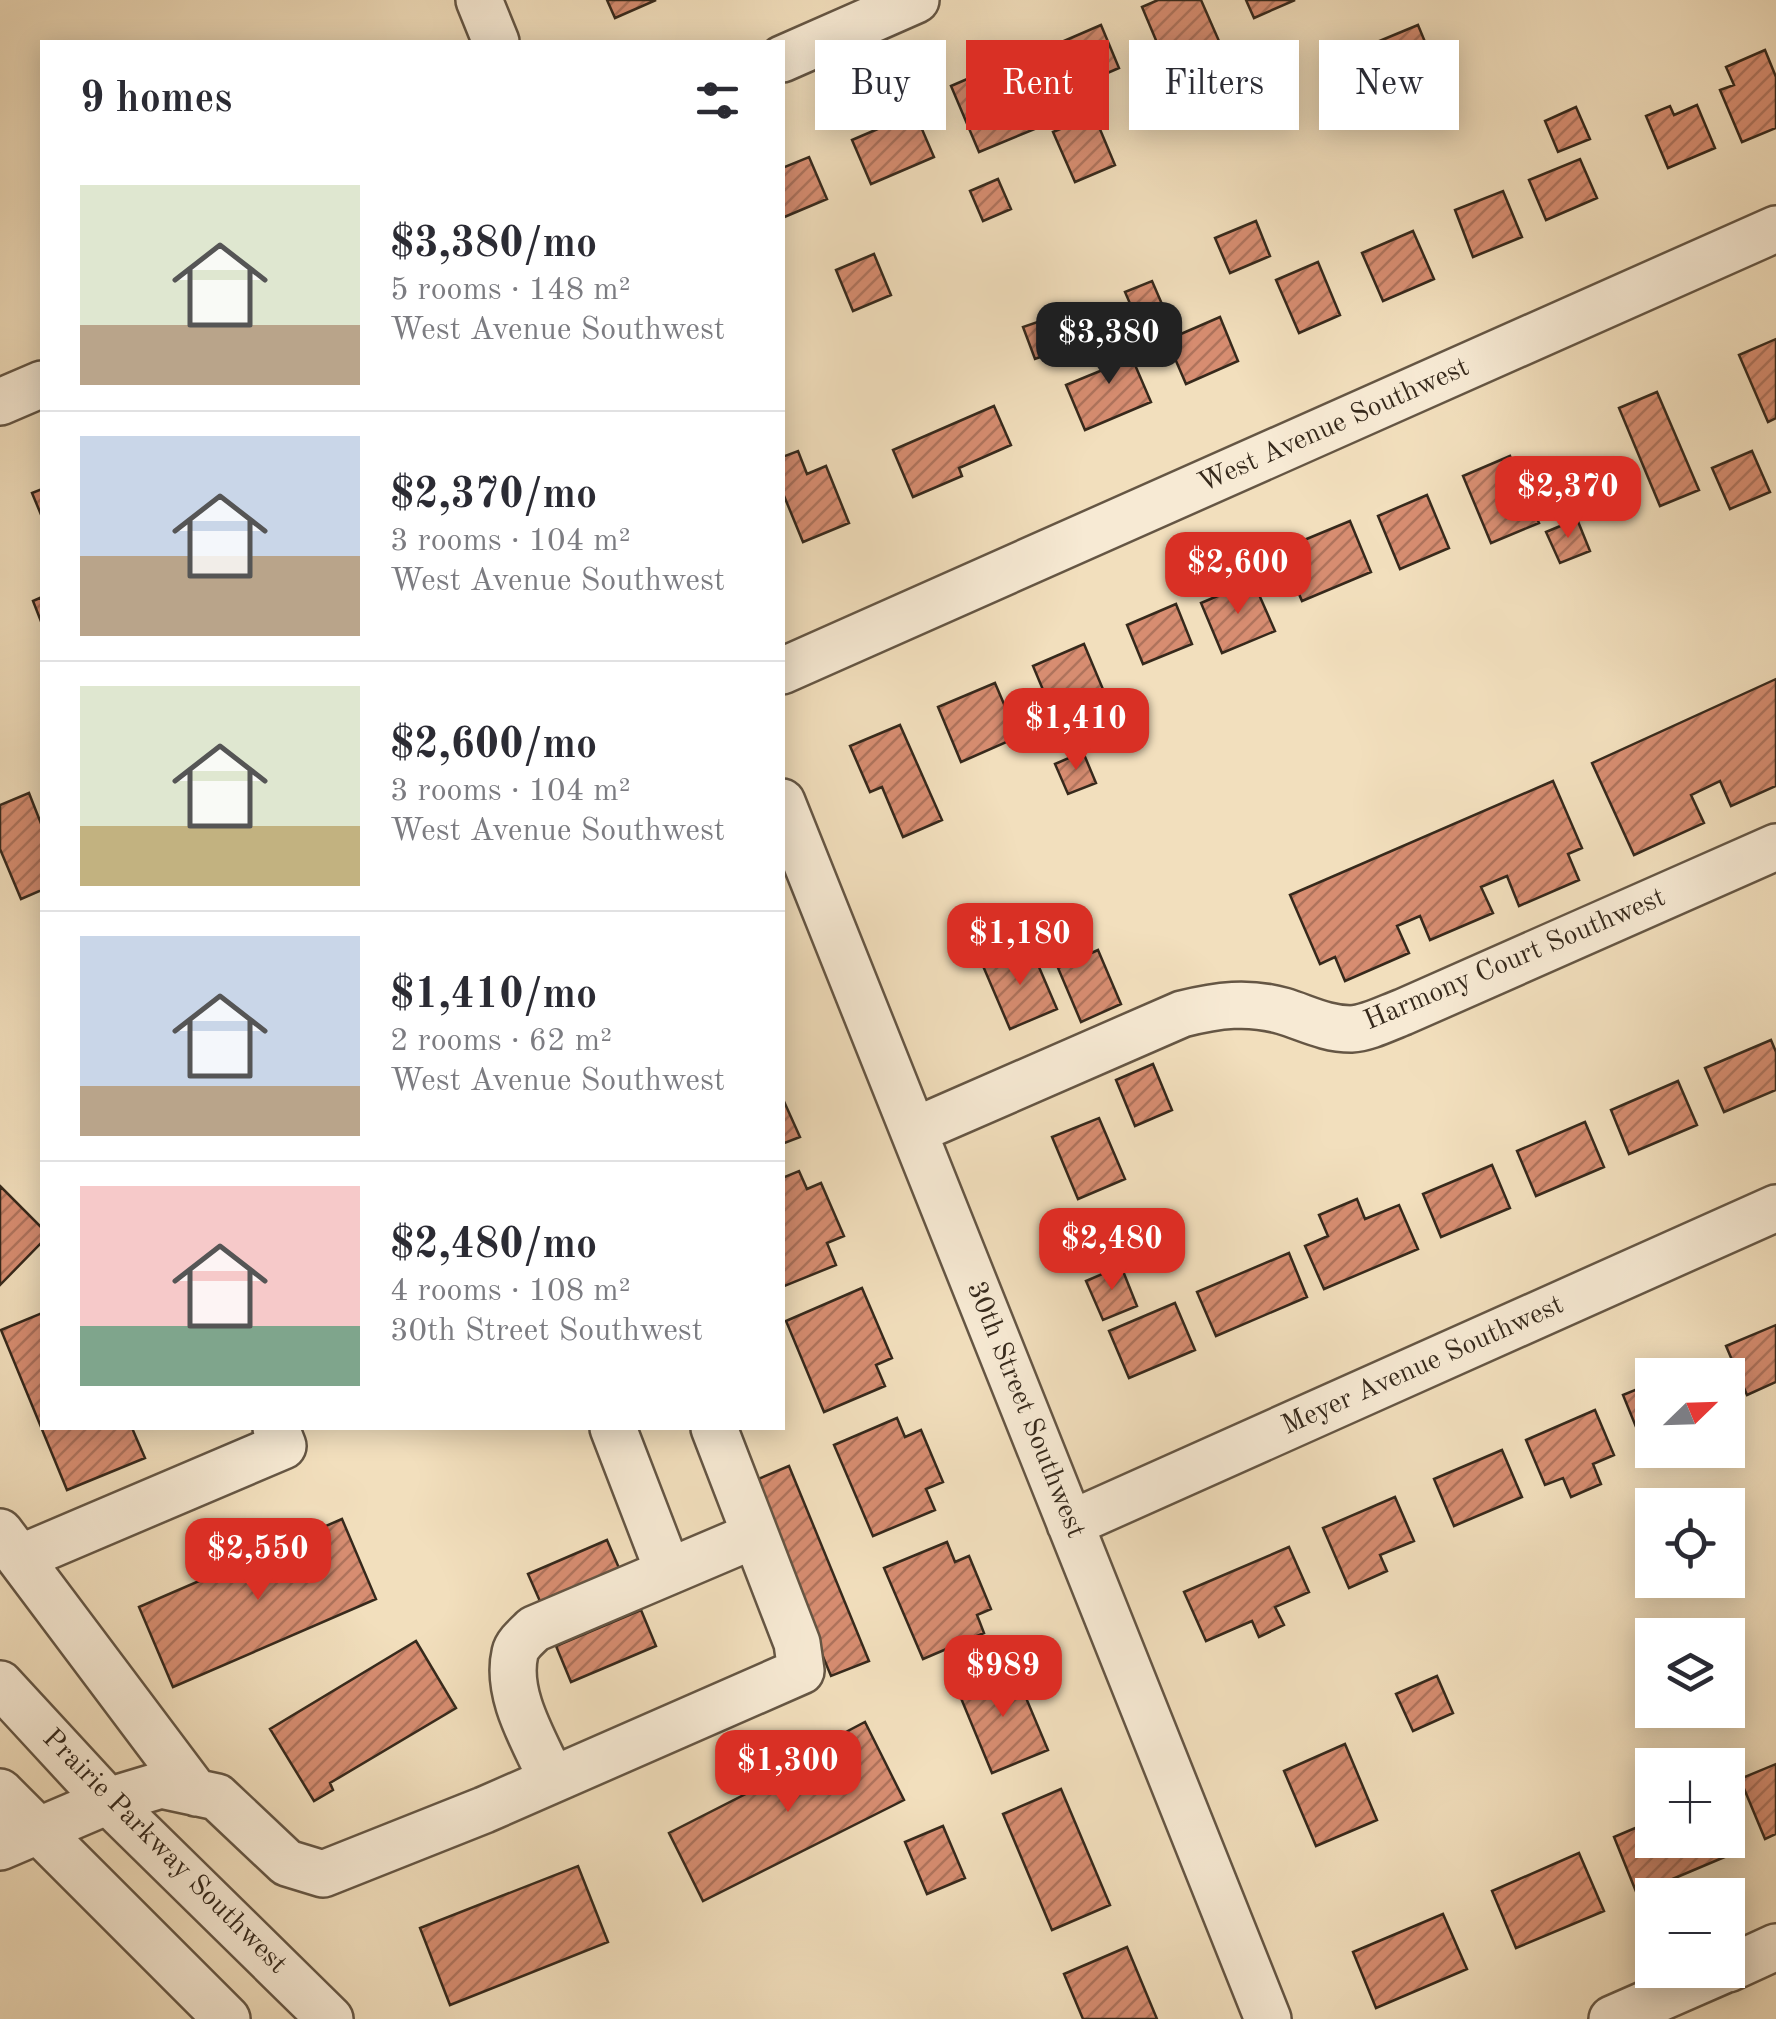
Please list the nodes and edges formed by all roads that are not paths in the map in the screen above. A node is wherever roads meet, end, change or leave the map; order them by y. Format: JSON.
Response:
{"nodes":[{"id":1,"x":480,"y":0,"type":"edge"},
{"id":2,"x":916,"y":0,"type":"edge"},
{"id":3,"x":495,"y":40,"type":"edge"},
{"id":4,"x":785,"y":58,"type":"edge"},
{"id":5,"x":1776,"y":229,"type":"edge"},
{"id":6,"x":40,"y":385,"type":"edge"},
{"id":7,"x":0,"y":402,"type":"edge"},
{"id":8,"x":785,"y":670,"type":"edge"},
{"id":9,"x":785,"y":809,"type":"edge"},
{"id":10,"x":1776,"y":848,"type":"edge"},
{"id":11,"x":914,"y":1131,"type":"junction"},
{"id":12,"x":1776,"y":1208,"type":"edge"},
{"id":13,"x":277,"y":1430,"type":"edge"},
{"id":14,"x":614,"y":1430,"type":"edge"},
{"id":15,"x":715,"y":1430,"type":"edge"},
{"id":16,"x":1070,"y":1524,"type":"junction"},
{"id":17,"x":754,"y":1535,"type":"junction"},
{"id":18,"x":10,"y":1545,"type":"edge"},
{"id":19,"x":668,"y":1572,"type":"junction"},
{"id":20,"x":0,"y":1684,"type":"edge"},
{"id":21,"x":552,"y":1780,"type":"junction"},
{"id":22,"x":0,"y":1792,"type":"edge"},
{"id":23,"x":196,"y":1793,"type":"junction"},
{"id":24,"x":108,"y":1801,"type":"junction"},
{"id":25,"x":19,"y":1839,"type":"edge"},
{"id":26,"x":1776,"y":1947,"type":"edge"},
{"id":27,"x":1745,"y":1961,"type":"edge"},
{"id":28,"x":1683,"y":1988,"type":"edge"},
{"id":29,"x":227,"y":2019,"type":"edge"},
{"id":30,"x":330,"y":2019,"type":"edge"},
{"id":31,"x":1268,"y":2019,"type":"edge"},
{"id":32,"x":1612,"y":2019,"type":"edge"}],
"edges":[{"from":1,"to":3,"type":"street"},
{"from":2,"to":4,"type":"street"},
{"from":5,"to":8,"type":"street","name":"West Avenue Southwest"},
{"from":6,"to":7,"type":"street"},
{"from":9,"to":11,"type":"street","name":"30th Street Southwest"},
{"from":10,"to":11,"type":"street","name":"Harmony Court Southwest"},
{"from":11,"to":16,"type":"street","name":"30th Street Southwest"},
{"from":12,"to":16,"type":"street","name":"Meyer Avenue Southwest"},
{"from":13,"to":18,"type":"street"},
{"from":14,"to":19,"type":"street"},
{"from":15,"to":17,"type":"street"},
{"from":16,"to":31,"type":"street","name":"30th Street Southwest"},
{"from":17,"to":19,"type":"street"},
{"from":17,"to":21,"type":"street"},
{"from":18,"to":23,"type":"street"},
{"from":19,"to":21,"type":"street"},
{"from":20,"to":24,"type":"street","name":"Prairie Parkway Southwest"},
{"from":21,"to":23,"type":"street"},
{"from":22,"to":25,"type":"street"},
{"from":23,"to":24,"type":"street"},
{"from":24,"to":25,"type":"street"},
{"from":24,"to":30,"type":"street","name":"Prairie Parkway Southwest"},
{"from":25,"to":29,"type":"street"},
{"from":26,"to":27,"type":"street"},
{"from":28,"to":32,"type":"street"}]}
